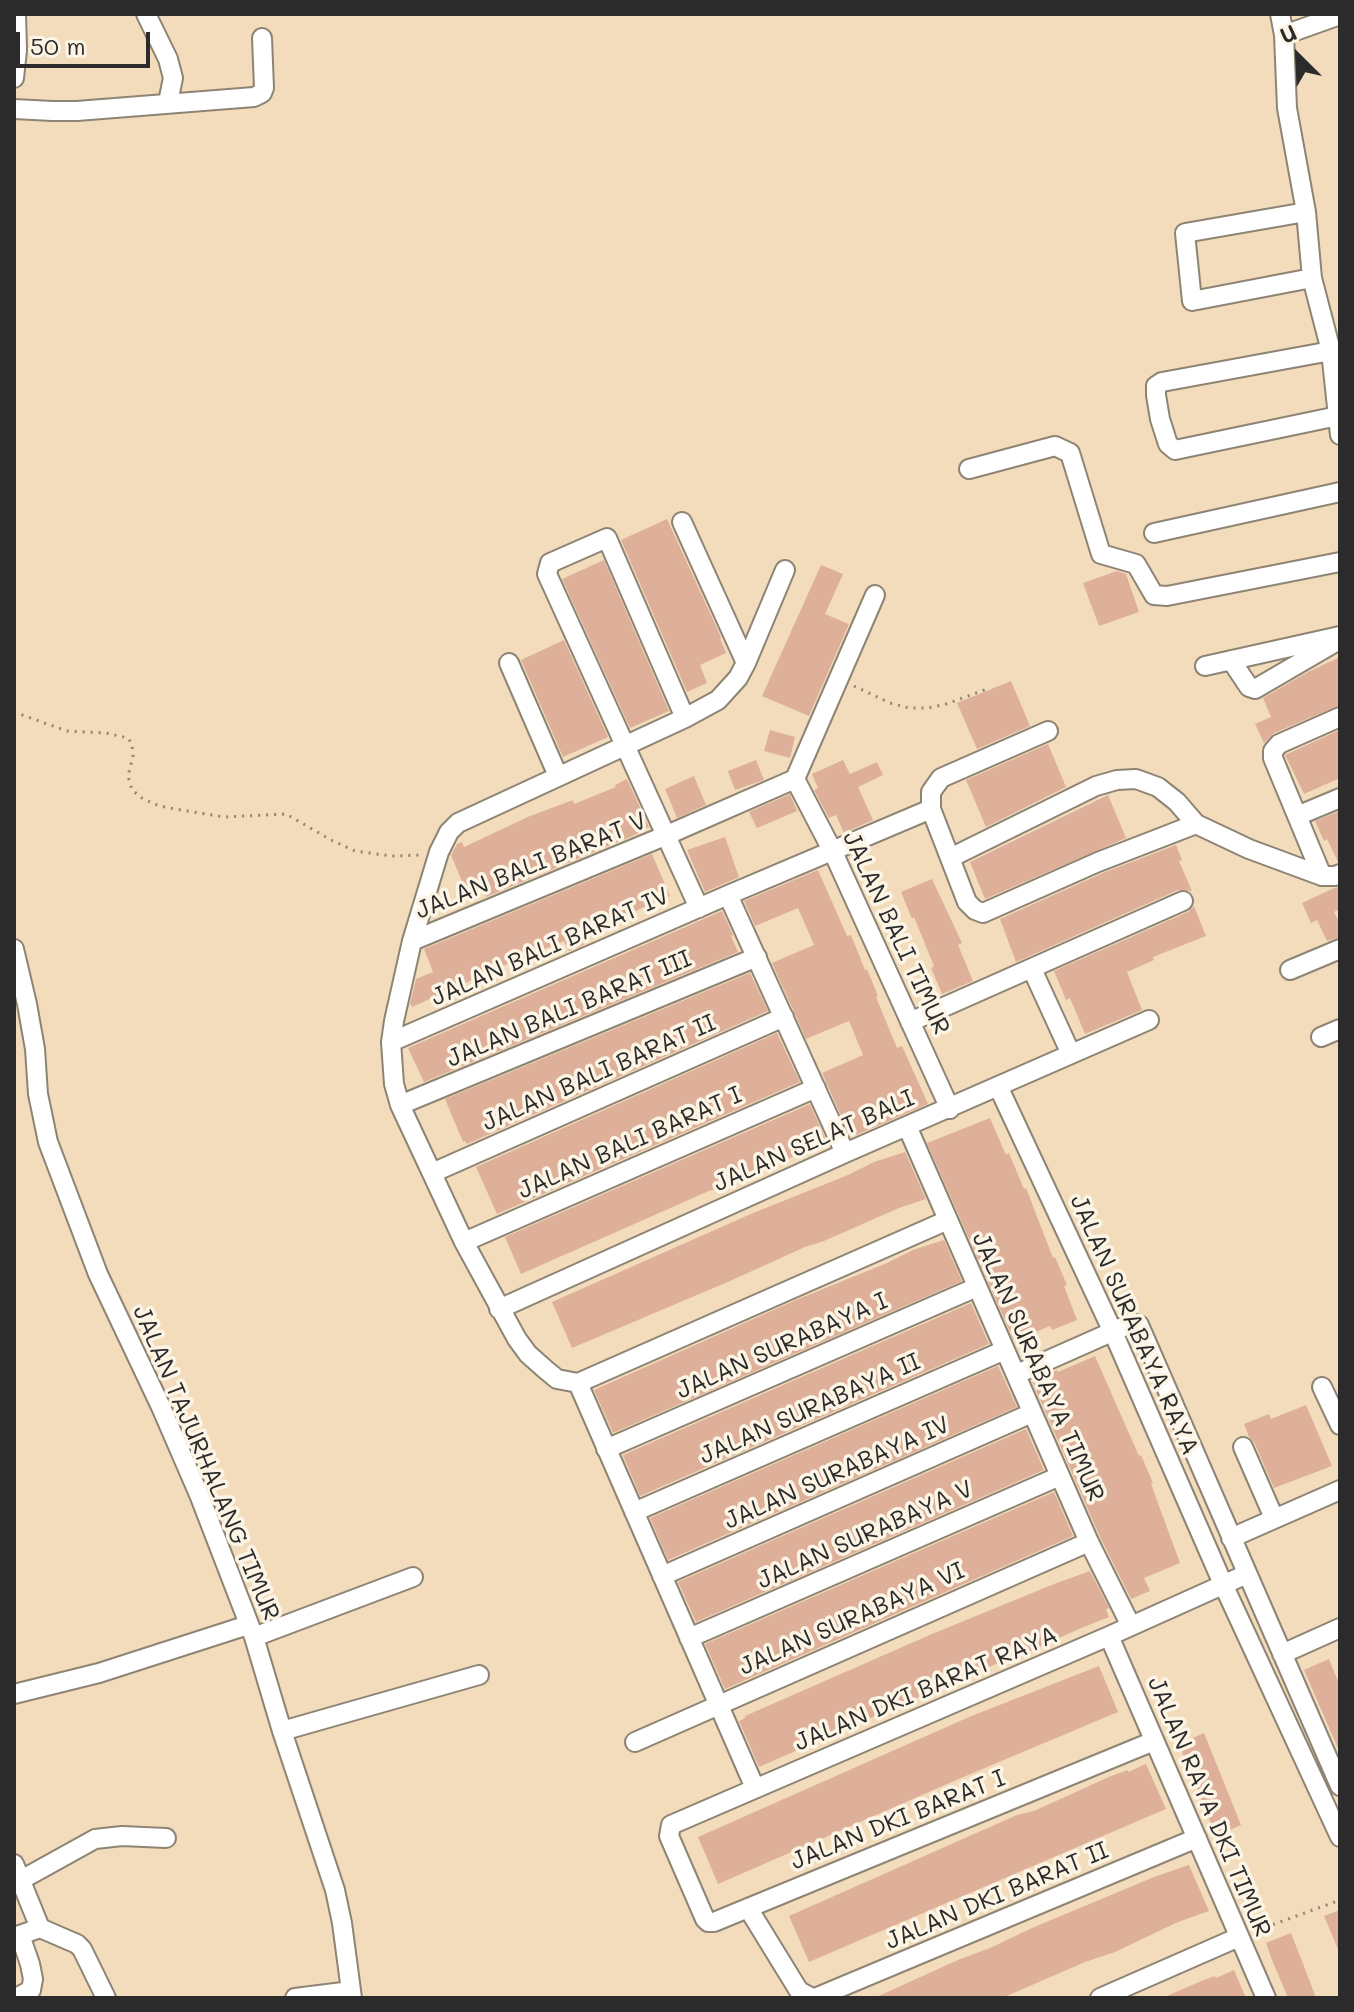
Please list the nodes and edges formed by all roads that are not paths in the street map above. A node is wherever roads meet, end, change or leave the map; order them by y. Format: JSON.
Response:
{"nodes":[{"id":1,"x":16,"y":14,"type":"edge"},
{"id":2,"x":146,"y":14,"type":"edge"},
{"id":3,"x":1280,"y":14,"type":"edge"},
{"id":4,"x":1340,"y":15,"type":"edge"},
{"id":5,"x":1284,"y":35,"type":"junction"},
{"id":6,"x":262,"y":38,"type":"dead end"},
{"id":7,"x":14,"y":78,"type":"edge"},
{"id":8,"x":168,"y":102,"type":"junction"},
{"id":9,"x":14,"y":109,"type":"edge"},
{"id":10,"x":1306,"y":212,"type":"junction"},
{"id":11,"x":1312,"y":278,"type":"junction"},
{"id":12,"x":1331,"y":351,"type":"junction"},
{"id":13,"x":1339,"y":416,"type":"edge"},
{"id":14,"x":969,"y":469,"type":"dead end"},
{"id":15,"x":1340,"y":492,"type":"edge"},
{"id":16,"x":682,"y":522,"type":"dead end"},
{"id":17,"x":1154,"y":533,"type":"dead end"},
{"id":18,"x":1340,"y":562,"type":"edge"},
{"id":19,"x":785,"y":570,"type":"dead end"},
{"id":20,"x":875,"y":595,"type":"dead end"},
{"id":21,"x":1340,"y":637,"type":"edge"},
{"id":22,"x":1231,"y":660,"type":"junction"},
{"id":23,"x":509,"y":663,"type":"dead end"},
{"id":24,"x":746,"y":663,"type":"junction"},
{"id":25,"x":1205,"y":666,"type":"dead end"},
{"id":26,"x":1340,"y":717,"type":"edge"},
{"id":27,"x":685,"y":718,"type":"junction"},
{"id":28,"x":1048,"y":731,"type":"dead end"},
{"id":29,"x":625,"y":746,"type":"junction"},
{"id":30,"x":558,"y":776,"type":"junction"},
{"id":31,"x":795,"y":779,"type":"junction"},
{"id":32,"x":1340,"y":798,"type":"edge"},
{"id":33,"x":931,"y":809,"type":"junction"},
{"id":34,"x":1297,"y":816,"type":"junction"},
{"id":35,"x":1196,"y":824,"type":"junction"},
{"id":36,"x":667,"y":835,"type":"junction"},
{"id":37,"x":833,"y":852,"type":"junction"},
{"id":38,"x":950,"y":858,"type":"junction"},
{"id":39,"x":1331,"y":875,"type":"edge"},
{"id":40,"x":728,"y":895,"type":"junction"},
{"id":41,"x":1183,"y":901,"type":"dead end"},
{"id":42,"x":699,"y":908,"type":"junction"},
{"id":43,"x":412,"y":941,"type":"junction"},
{"id":44,"x":14,"y":949,"type":"edge"},
{"id":45,"x":1340,"y":949,"type":"edge"},
{"id":46,"x":757,"y":957,"type":"junction"},
{"id":47,"x":1032,"y":969,"type":"junction"},
{"id":48,"x":1290,"y":970,"type":"dead end"},
{"id":49,"x":784,"y":1017,"type":"junction"},
{"id":50,"x":1149,"y":1020,"type":"dead end"},
{"id":51,"x":910,"y":1022,"type":"junction"},
{"id":52,"x":1340,"y":1029,"type":"edge"},
{"id":53,"x":1321,"y":1037,"type":"dead end"},
{"id":54,"x":391,"y":1042,"type":"junction"},
{"id":55,"x":1071,"y":1054,"type":"junction"},
{"id":56,"x":998,"y":1086,"type":"junction"},
{"id":57,"x":816,"y":1088,"type":"junction"},
{"id":58,"x":400,"y":1105,"type":"junction"},
{"id":59,"x":950,"y":1109,"type":"junction"},
{"id":60,"x":907,"y":1126,"type":"junction"},
{"id":61,"x":845,"y":1153,"type":"junction"},
{"id":62,"x":432,"y":1173,"type":"junction"},
{"id":63,"x":948,"y":1220,"type":"junction"},
{"id":64,"x":464,"y":1242,"type":"junction"},
{"id":65,"x":977,"y":1287,"type":"junction"},
{"id":66,"x":499,"y":1309,"type":"junction"},
{"id":67,"x":1113,"y":1332,"type":"junction"},
{"id":68,"x":1005,"y":1350,"type":"junction"},
{"id":69,"x":1017,"y":1374,"type":"junction"},
{"id":70,"x":578,"y":1383,"type":"junction"},
{"id":71,"x":1322,"y":1387,"type":"dead end"},
{"id":72,"x":1032,"y":1413,"type":"junction"},
{"id":73,"x":1340,"y":1425,"type":"edge"},
{"id":74,"x":1243,"y":1447,"type":"dead end"},
{"id":75,"x":606,"y":1449,"type":"junction"},
{"id":76,"x":1060,"y":1476,"type":"junction"},
{"id":77,"x":1340,"y":1490,"type":"edge"},
{"id":78,"x":634,"y":1512,"type":"junction"},
{"id":79,"x":1274,"y":1518,"type":"junction"},
{"id":80,"x":1231,"y":1538,"type":"junction"},
{"id":81,"x":1089,"y":1542,"type":"junction"},
{"id":82,"x":1247,"y":1574,"type":"junction"},
{"id":83,"x":662,"y":1576,"type":"junction"},
{"id":84,"x":413,"y":1577,"type":"dead end"},
{"id":85,"x":1223,"y":1584,"type":"junction"},
{"id":86,"x":1130,"y":1624,"type":"junction"},
{"id":87,"x":1340,"y":1628,"type":"edge"},
{"id":88,"x":251,"y":1631,"type":"junction"},
{"id":89,"x":1109,"y":1636,"type":"junction"},
{"id":90,"x":689,"y":1638,"type":"junction"},
{"id":91,"x":1282,"y":1654,"type":"junction"},
{"id":92,"x":479,"y":1675,"type":"dead end"},
{"id":93,"x":14,"y":1694,"type":"edge"},
{"id":94,"x":718,"y":1704,"type":"junction"},
{"id":95,"x":282,"y":1731,"type":"junction"},
{"id":96,"x":1154,"y":1741,"type":"junction"},
{"id":97,"x":635,"y":1742,"type":"dead end"},
{"id":98,"x":1340,"y":1786,"type":"edge"},
{"id":99,"x":755,"y":1788,"type":"junction"},
{"id":100,"x":1340,"y":1837,"type":"edge"},
{"id":101,"x":166,"y":1838,"type":"dead end"},
{"id":102,"x":1197,"y":1838,"type":"junction"},
{"id":103,"x":18,"y":1872,"type":"edge"},
{"id":104,"x":686,"y":1874,"type":"joint"},
{"id":105,"x":748,"y":1908,"type":"junction"},
{"id":106,"x":40,"y":1928,"type":"junction"},
{"id":107,"x":17,"y":1936,"type":"edge"},
{"id":108,"x":1239,"y":1937,"type":"junction"},
{"id":109,"x":846,"y":1992,"type":"edge"},
{"id":110,"x":351,"y":1994,"type":"edge"},
{"id":111,"x":16,"y":1998,"type":"edge"},
{"id":112,"x":106,"y":1998,"type":"edge"},
{"id":113,"x":295,"y":1998,"type":"edge"},
{"id":114,"x":813,"y":1998,"type":"edge"},
{"id":115,"x":1100,"y":1998,"type":"edge"},
{"id":116,"x":1266,"y":1998,"type":"edge"}],
"edges":[{"from":1,"to":7,"type":"street"},
{"from":2,"to":8,"type":"street"},
{"from":3,"to":5,"type":"street"},
{"from":4,"to":5,"type":"street"},
{"from":5,"to":10,"type":"street"},
{"from":6,"to":8,"type":"street"},
{"from":8,"to":9,"type":"street"},
{"from":10,"to":11,"type":"street"},
{"from":10,"to":11,"type":"street"},
{"from":11,"to":12,"type":"street"},
{"from":12,"to":13,"type":"street"},
{"from":12,"to":13,"type":"street"},
{"from":14,"to":18,"type":"street"},
{"from":15,"to":17,"type":"street"},
{"from":16,"to":24,"type":"street"},
{"from":19,"to":24,"type":"street"},
{"from":20,"to":31,"type":"street"},
{"from":21,"to":22,"type":"street"},
{"from":21,"to":22,"type":"street"},
{"from":22,"to":25,"type":"street"},
{"from":23,"to":30,"type":"street"},
{"from":24,"to":27,"type":"street"},
{"from":26,"to":34,"type":"street"},
{"from":27,"to":29,"type":"street"},
{"from":27,"to":29,"type":"street"},
{"from":28,"to":33,"type":"street"},
{"from":29,"to":30,"type":"street"},
{"from":29,"to":36,"type":"street"},
{"from":30,"to":43,"type":"street"},
{"from":31,"to":36,"type":"street","name":"JALAN BALI BARAT V"},
{"from":31,"to":37,"type":"street","name":"JALAN BALI TIMUR"},
{"from":32,"to":34,"type":"street"},
{"from":33,"to":37,"type":"street","name":"JALAN BALI BARAT IV"},
{"from":33,"to":38,"type":"street"},
{"from":34,"to":39,"type":"street"},
{"from":35,"to":38,"type":"street"},
{"from":35,"to":38,"type":"street"},
{"from":35,"to":39,"type":"street"},
{"from":36,"to":42,"type":"street"},
{"from":36,"to":43,"type":"street","name":"JALAN BALI BARAT V"},
{"from":37,"to":40,"type":"street","name":"JALAN BALI BARAT IV"},
{"from":37,"to":51,"type":"street","name":"JALAN BALI TIMUR"},
{"from":40,"to":42,"type":"street","name":"JALAN BALI BARAT IV"},
{"from":40,"to":46,"type":"street"},
{"from":41,"to":47,"type":"street"},
{"from":42,"to":54,"type":"street","name":"JALAN BALI BARAT IV"},
{"from":43,"to":54,"type":"street"},
{"from":44,"to":88,"type":"street","name":"JALAN TAJURHALANG TIMUR"},
{"from":45,"to":48,"type":"street"},
{"from":46,"to":49,"type":"street"},
{"from":46,"to":58,"type":"street","name":"JALAN BALI BARAT III"},
{"from":47,"to":51,"type":"street"},
{"from":47,"to":55,"type":"street"},
{"from":49,"to":57,"type":"street"},
{"from":49,"to":62,"type":"street","name":"JALAN BALI BARAT II"},
{"from":50,"to":55,"type":"street","name":"JALAN SELAT BALI"},
{"from":51,"to":59,"type":"street","name":"JALAN BALI TIMUR"},
{"from":52,"to":53,"type":"street"},
{"from":54,"to":58,"type":"street"},
{"from":55,"to":56,"type":"street","name":"JALAN SELAT BALI"},
{"from":56,"to":59,"type":"street","name":"JALAN SELAT BALI"},
{"from":56,"to":67,"type":"street","name":"JALAN SURABAYA RAYA"},
{"from":57,"to":61,"type":"street"},
{"from":57,"to":64,"type":"street","name":"JALAN BALI BARAT I"},
{"from":58,"to":62,"type":"street"},
{"from":59,"to":60,"type":"street","name":"JALAN SELAT BALI"},
{"from":60,"to":61,"type":"street","name":"JALAN SELAT BALI"},
{"from":60,"to":63,"type":"street","name":"JALAN SURABAYA TIMUR"},
{"from":61,"to":66,"type":"street","name":"JALAN SELAT BALI"},
{"from":62,"to":64,"type":"street"},
{"from":63,"to":65,"type":"street","name":"JALAN SURABAYA TIMUR"},
{"from":63,"to":70,"type":"street","name":"JALAN SURABAYA I"},
{"from":64,"to":66,"type":"street"},
{"from":65,"to":68,"type":"street","name":"JALAN SURABAYA TIMUR"},
{"from":65,"to":75,"type":"street","name":"JALAN SURABAYA I"},
{"from":66,"to":70,"type":"street"},
{"from":67,"to":69,"type":"street"},
{"from":67,"to":80,"type":"street"},
{"from":67,"to":85,"type":"street","name":"JALAN SURABAYA RAYA"},
{"from":68,"to":69,"type":"street","name":"JALAN SURABAYA TIMUR"},
{"from":68,"to":78,"type":"street","name":"JALAN SURABAYA II"},
{"from":69,"to":72,"type":"street","name":"JALAN SURABAYA TIMUR"},
{"from":70,"to":75,"type":"street"},
{"from":71,"to":73,"type":"street"},
{"from":72,"to":76,"type":"street","name":"JALAN SURABAYA TIMUR"},
{"from":72,"to":83,"type":"street","name":"JALAN SURABAYA IV"},
{"from":74,"to":79,"type":"street"},
{"from":75,"to":78,"type":"street"},
{"from":76,"to":81,"type":"street","name":"JALAN SURABAYA TIMUR"},
{"from":76,"to":90,"type":"street","name":"JALAN SURABAYA V"},
{"from":77,"to":79,"type":"street"},
{"from":78,"to":83,"type":"street"},
{"from":79,"to":80,"type":"street"},
{"from":80,"to":82,"type":"street"},
{"from":81,"to":86,"type":"street","name":"JALAN SURABAYA TIMUR"},
{"from":81,"to":94,"type":"street","name":"JALAN SURABAYA VI"},
{"from":82,"to":85,"type":"street","name":"JALAN DKI BARAT RAYA"},
{"from":82,"to":91,"type":"street"},
{"from":83,"to":90,"type":"street"},
{"from":84,"to":88,"type":"street"},
{"from":85,"to":86,"type":"street","name":"JALAN DKI BARAT RAYA"},
{"from":85,"to":100,"type":"street","name":"JALAN SURABAYA RAYA"},
{"from":86,"to":89,"type":"street","name":"JALAN DKI BARAT RAYA"},
{"from":87,"to":91,"type":"street"},
{"from":88,"to":93,"type":"street"},
{"from":88,"to":95,"type":"street","name":"JALAN TAJURHALANG TIMUR"},
{"from":89,"to":96,"type":"street","name":"JALAN RAYA DKI TIMUR"},
{"from":89,"to":99,"type":"street","name":"JALAN DKI BARAT RAYA"},
{"from":90,"to":94,"type":"street"},
{"from":91,"to":98,"type":"street"},
{"from":92,"to":95,"type":"street"},
{"from":94,"to":97,"type":"street","name":"JALAN SURABAYA VI"},
{"from":94,"to":99,"type":"street"},
{"from":95,"to":110,"type":"street","name":"JALAN TAJURHALANG TIMUR"},
{"from":96,"to":102,"type":"street","name":"JALAN RAYA DKI TIMUR"},
{"from":96,"to":105,"type":"street","name":"JALAN DKI BARAT I"},
{"from":99,"to":104,"type":"street","name":"JALAN DKI BARAT RAYA"},
{"from":101,"to":103,"type":"street"},
{"from":102,"to":108,"type":"street","name":"JALAN RAYA DKI TIMUR"},
{"from":102,"to":109,"type":"street","name":"JALAN DKI BARAT II"},
{"from":103,"to":106,"type":"street"},
{"from":104,"to":105,"type":"street","name":"JALAN DKI BARAT I"},
{"from":105,"to":114,"type":"street","name":"JALAN DKI BARAT II"},
{"from":106,"to":107,"type":"street"},
{"from":106,"to":112,"type":"street"},
{"from":107,"to":111,"type":"street"},
{"from":108,"to":115,"type":"street"},
{"from":108,"to":116,"type":"street","name":"JALAN RAYA DKI TIMUR"},
{"from":109,"to":114,"type":"street","name":"JALAN DKI BARAT II"},
{"from":110,"to":113,"type":"street"}]}
